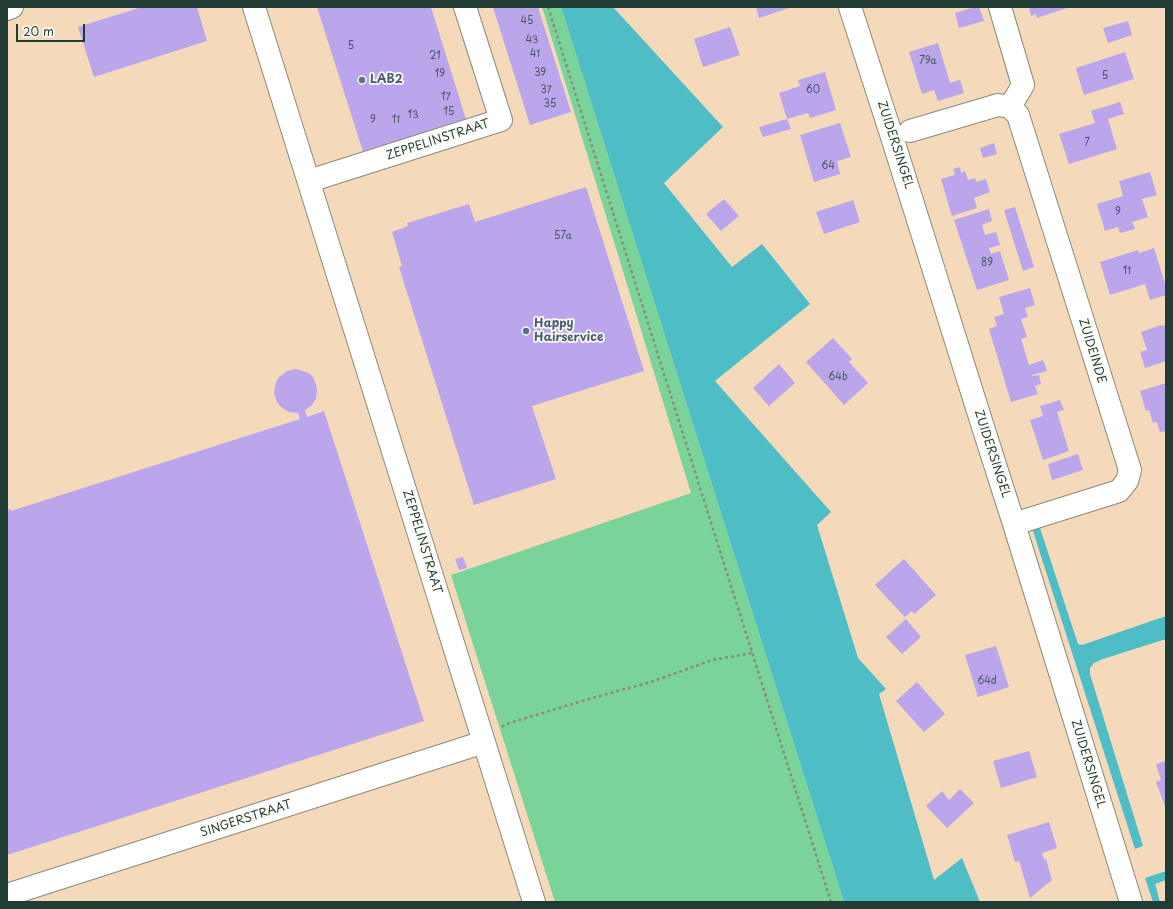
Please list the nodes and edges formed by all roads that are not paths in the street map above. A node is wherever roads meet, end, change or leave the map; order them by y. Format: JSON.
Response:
{"nodes":[{"id":1,"x":12,"y":7,"type":"edge"},
{"id":2,"x":254,"y":7,"type":"edge"},
{"id":3,"x":465,"y":7,"type":"edge"},
{"id":4,"x":850,"y":7,"type":"edge"},
{"id":5,"x":1000,"y":7,"type":"edge"},
{"id":6,"x":7,"y":9,"type":"edge"},
{"id":7,"x":1010,"y":108,"type":"junction"},
{"id":8,"x":910,"y":131,"type":"dead end"},
{"id":9,"x":309,"y":182,"type":"junction"},
{"id":10,"x":1014,"y":524,"type":"junction"},
{"id":11,"x":484,"y":742,"type":"junction"},
{"id":12,"x":7,"y":895,"type":"edge"},
{"id":13,"x":534,"y":902,"type":"edge"},
{"id":14,"x":1131,"y":902,"type":"edge"}],
"edges":[{"from":1,"to":6,"type":"street"},
{"from":2,"to":9,"type":"street","name":"ZEPPELINSTRAAT"},
{"from":3,"to":9,"type":"street","name":"ZEPPELINSTRAAT"},
{"from":4,"to":10,"type":"street","name":"ZUIDERSINGEL"},
{"from":5,"to":7,"type":"street"},
{"from":7,"to":8,"type":"street"},
{"from":7,"to":10,"type":"street","name":"ZUIDEINDE"},
{"from":9,"to":11,"type":"street","name":"ZEPPELINSTRAAT"},
{"from":10,"to":14,"type":"street","name":"ZUIDERSINGEL"},
{"from":11,"to":12,"type":"street","name":"SINGERSTRAAT"},
{"from":11,"to":13,"type":"street","name":"ZEPPELINSTRAAT"}]}
